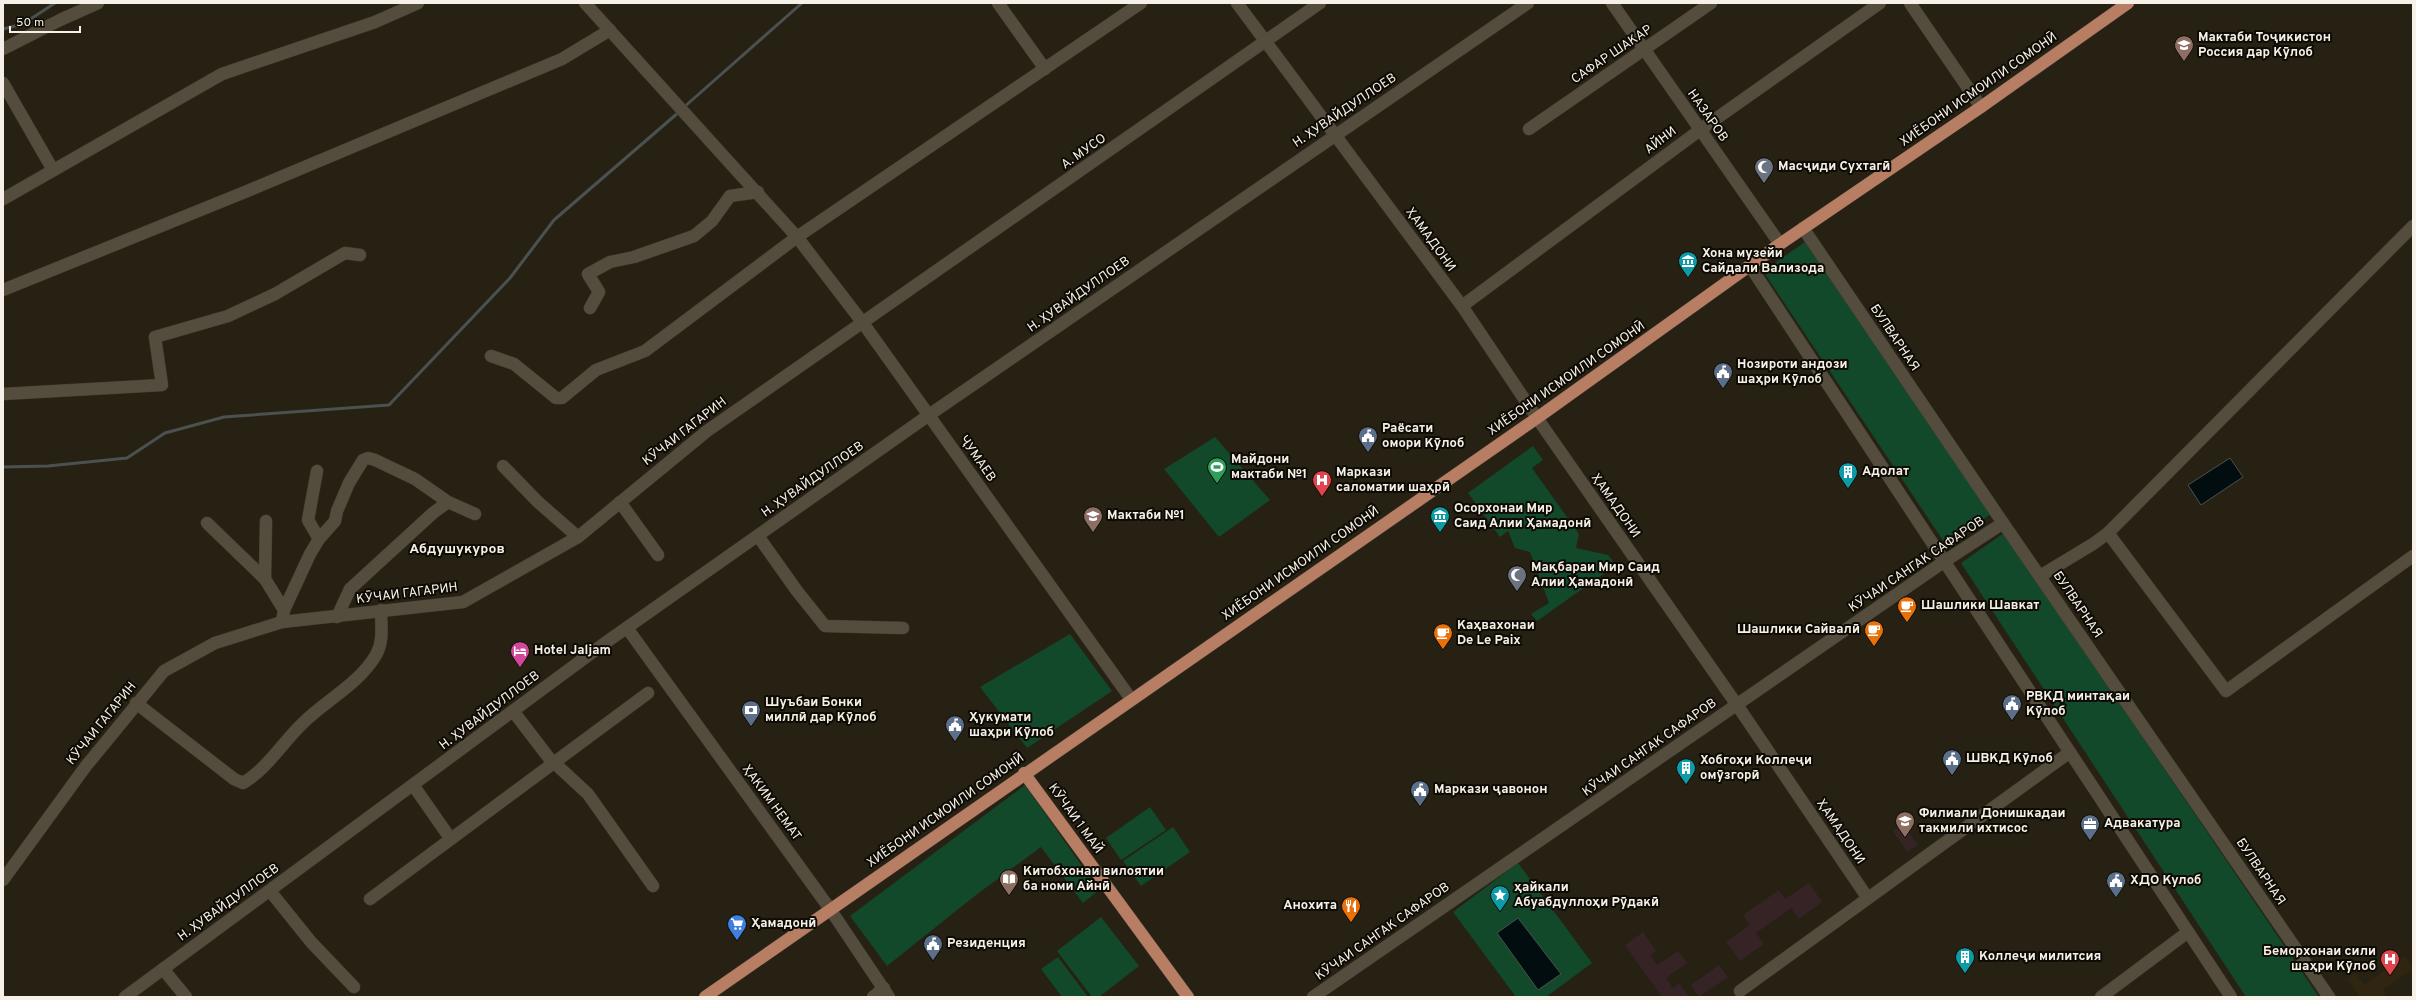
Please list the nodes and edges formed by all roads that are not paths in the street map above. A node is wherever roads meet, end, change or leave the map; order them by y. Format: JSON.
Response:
{"nodes":[{"id":1,"x":98,"y":3,"type":"edge"},
{"id":2,"x":418,"y":3,"type":"edge"},
{"id":3,"x":585,"y":3,"type":"edge"},
{"id":4,"x":998,"y":3,"type":"edge"},
{"id":5,"x":1141,"y":3,"type":"edge"},
{"id":6,"x":1238,"y":3,"type":"edge"},
{"id":7,"x":1320,"y":3,"type":"edge"},
{"id":8,"x":1528,"y":3,"type":"edge"},
{"id":9,"x":1612,"y":3,"type":"edge"},
{"id":10,"x":1711,"y":3,"type":"edge"},
{"id":11,"x":1880,"y":3,"type":"edge"},
{"id":12,"x":1910,"y":3,"type":"edge"},
{"id":13,"x":2128,"y":3,"type":"edge"},
{"id":14,"x":610,"y":30,"type":"junction"},
{"id":15,"x":1266,"y":42,"type":"junction"},
{"id":16,"x":3,"y":49,"type":"edge"},
{"id":17,"x":1645,"y":50,"type":"junction"},
{"id":18,"x":1045,"y":68,"type":"junction"},
{"id":19,"x":3,"y":83,"type":"edge"},
{"id":20,"x":1981,"y":107,"type":"junction"},
{"id":21,"x":1529,"y":128,"type":"dead end"},
{"id":22,"x":1700,"y":130,"type":"junction"},
{"id":23,"x":1336,"y":134,"type":"junction"},
{"id":24,"x":53,"y":170,"type":"junction"},
{"id":25,"x":758,"y":192,"type":"junction"},
{"id":26,"x":3,"y":199,"type":"edge"},
{"id":27,"x":2413,"y":226,"type":"edge"},
{"id":28,"x":1803,"y":228,"type":"junction"},
{"id":29,"x":797,"y":237,"type":"junction"},
{"id":30,"x":1780,"y":244,"type":"junction"},
{"id":31,"x":360,"y":255,"type":"dead end"},
{"id":32,"x":1750,"y":266,"type":"junction"},
{"id":33,"x":3,"y":290,"type":"edge"},
{"id":34,"x":1462,"y":306,"type":"junction"},
{"id":35,"x":590,"y":308,"type":"dead end"},
{"id":36,"x":863,"y":323,"type":"junction"},
{"id":37,"x":491,"y":356,"type":"dead end"},
{"id":38,"x":3,"y":394,"type":"edge"},
{"id":39,"x":929,"y":415,"type":"junction"},
{"id":40,"x":1537,"y":418,"type":"junction"},
{"id":41,"x":503,"y":466,"type":"dead end"},
{"id":42,"x":317,"y":471,"type":"dead end"},
{"id":43,"x":448,"y":502,"type":"junction"},
{"id":44,"x":620,"y":502,"type":"junction"},
{"id":45,"x":475,"y":514,"type":"dead end"},
{"id":46,"x":266,"y":520,"type":"dead end"},
{"id":47,"x":207,"y":523,"type":"dead end"},
{"id":48,"x":2003,"y":523,"type":"junction"},
{"id":49,"x":2108,"y":533,"type":"junction"},
{"id":50,"x":758,"y":536,"type":"junction"},
{"id":51,"x":578,"y":538,"type":"junction"},
{"id":52,"x":319,"y":539,"type":"junction"},
{"id":53,"x":658,"y":555,"type":"dead end"},
{"id":54,"x":2413,"y":556,"type":"edge"},
{"id":55,"x":1945,"y":561,"type":"junction"},
{"id":56,"x":2040,"y":576,"type":"junction"},
{"id":57,"x":265,"y":579,"type":"junction"},
{"id":58,"x":381,"y":610,"type":"junction"},
{"id":59,"x":283,"y":616,"type":"junction"},
{"id":60,"x":337,"y":617,"type":"junction"},
{"id":61,"x":627,"y":628,"type":"junction"},
{"id":62,"x":902,"y":628,"type":"dead end"},
{"id":63,"x":648,"y":693,"type":"dead end"},
{"id":64,"x":1131,"y":699,"type":"junction"},
{"id":65,"x":136,"y":703,"type":"junction"},
{"id":66,"x":1737,"y":705,"type":"junction"},
{"id":67,"x":514,"y":711,"type":"junction"},
{"id":68,"x":2070,"y":752,"type":"junction"},
{"id":69,"x":554,"y":763,"type":"junction"},
{"id":70,"x":1024,"y":773,"type":"junction"},
{"id":71,"x":413,"y":785,"type":"junction"},
{"id":72,"x":450,"y":838,"type":"junction"},
{"id":73,"x":3,"y":880,"type":"edge"},
{"id":74,"x":653,"y":886,"type":"dead end"},
{"id":75,"x":270,"y":891,"type":"junction"},
{"id":76,"x":1867,"y":897,"type":"junction"},
{"id":77,"x":370,"y":899,"type":"dead end"},
{"id":78,"x":830,"y":910,"type":"junction"},
{"id":79,"x":2188,"y":932,"type":"junction"},
{"id":80,"x":163,"y":969,"type":"junction"},
{"id":81,"x":354,"y":987,"type":"dead end"},
{"id":82,"x":1740,"y":991,"type":"dead end"},
{"id":83,"x":887,"y":993,"type":"edge"},
{"id":84,"x":125,"y":997,"type":"edge"},
{"id":85,"x":186,"y":997,"type":"edge"},
{"id":86,"x":705,"y":997,"type":"edge"},
{"id":87,"x":873,"y":997,"type":"edge"},
{"id":88,"x":1188,"y":997,"type":"edge"},
{"id":89,"x":1313,"y":997,"type":"edge"},
{"id":90,"x":2101,"y":997,"type":"edge"},
{"id":91,"x":2231,"y":997,"type":"edge"},
{"id":92,"x":2329,"y":997,"type":"edge"}],
"edges":[{"from":1,"to":16,"type":"street"},
{"from":2,"to":24,"type":"street"},
{"from":3,"to":14,"type":"street","name":"ҶУМАЕВ"},
{"from":4,"to":18,"type":"street"},
{"from":5,"to":18,"type":"street"},
{"from":6,"to":15,"type":"street","name":"ҲАМАДОНИ"},
{"from":7,"to":15,"type":"street","name":"А. МУСО"},
{"from":8,"to":23,"type":"street","name":"Н. ҲУВАЙДУЛЛОЕВ"},
{"from":9,"to":17,"type":"street","name":"НАЗАРОВ"},
{"from":10,"to":17,"type":"street","name":"САФАР ШАКАР"},
{"from":11,"to":22,"type":"street","name":"АЙНИ"},
{"from":12,"to":20,"type":"street"},
{"from":13,"to":20,"type":"main road","name":"ХИЁБОНИ ИСМОИЛИ СОМОНӢ"},
{"from":14,"to":25,"type":"street","name":"ҶУМАЕВ"},
{"from":14,"to":33,"type":"street"},
{"from":15,"to":23,"type":"street","name":"ҲАМАДОНИ"},
{"from":15,"to":36,"type":"street","name":"А. МУСО"},
{"from":17,"to":21,"type":"street","name":"САФАР ШАКАР"},
{"from":17,"to":22,"type":"street","name":"НАЗАРОВ"},
{"from":18,"to":29,"type":"street"},
{"from":19,"to":24,"type":"street"},
{"from":20,"to":28,"type":"main road","name":"ХИЁБОНИ ИСМОИЛИ СОМОНӢ"},
{"from":22,"to":30,"type":"street","name":"НАЗАРОВ"},
{"from":22,"to":34,"type":"street","name":"АЙНИ"},
{"from":23,"to":34,"type":"street","name":"ҲАМАДОНИ"},
{"from":23,"to":39,"type":"street","name":"Н. ҲУВАЙДУЛЛОЕВ"},
{"from":24,"to":26,"type":"street"},
{"from":25,"to":29,"type":"street","name":"ҶУМАЕВ"},
{"from":25,"to":35,"type":"street"},
{"from":27,"to":49,"type":"street"},
{"from":28,"to":30,"type":"main road","name":"ХИЁБОНИ ИСМОИЛИ СОМОНӢ"},
{"from":28,"to":48,"type":"street","name":"БУЛВАРНАЯ"},
{"from":29,"to":36,"type":"street","name":"ҶУМАЕВ"},
{"from":29,"to":37,"type":"street"},
{"from":30,"to":32,"type":"main road","name":"ХИЁБОНИ ИСМОИЛИ СОМОНӢ"},
{"from":31,"to":38,"type":"street"},
{"from":32,"to":40,"type":"main road","name":"ХИЁБОНИ ИСМОИЛИ СОМОНӢ"},
{"from":32,"to":55,"type":"street"},
{"from":34,"to":40,"type":"street","name":"ҲАМАДОНИ"},
{"from":36,"to":39,"type":"street","name":"ҶУМАЕВ"},
{"from":36,"to":44,"type":"street","name":"КӮЧАИ ГАГАРИН"},
{"from":39,"to":50,"type":"street","name":"Н. ҲУВАЙДУЛЛОЕВ"},
{"from":39,"to":64,"type":"street","name":"ҶУМАЕВ"},
{"from":40,"to":64,"type":"main road","name":"ХИЁБОНИ ИСМОИЛИ СОМОНӢ"},
{"from":40,"to":66,"type":"street","name":"ҲАМАДОНИ"},
{"from":41,"to":51,"type":"street"},
{"from":42,"to":52,"type":"street"},
{"from":43,"to":45,"type":"street"},
{"from":43,"to":52,"type":"street"},
{"from":43,"to":60,"type":"street"},
{"from":44,"to":51,"type":"street","name":"КӮЧАИ ГАГАРИН"},
{"from":44,"to":53,"type":"street"},
{"from":46,"to":57,"type":"street"},
{"from":47,"to":57,"type":"street"},
{"from":48,"to":55,"type":"street","name":"КӮЧАИ САНГАК САФАРОВ"},
{"from":48,"to":56,"type":"street","name":"БУЛВАРНАЯ"},
{"from":49,"to":54,"type":"street"},
{"from":49,"to":56,"type":"street"},
{"from":50,"to":61,"type":"street","name":"Н. ҲУВАЙДУЛЛОЕВ"},
{"from":50,"to":62,"type":"street"},
{"from":51,"to":58,"type":"street","name":"КӮЧАИ ГАГАРИН"},
{"from":52,"to":59,"type":"street"},
{"from":55,"to":66,"type":"street","name":"КӮЧАИ САНГАК САФАРОВ"},
{"from":55,"to":68,"type":"street"},
{"from":56,"to":92,"type":"street","name":"БУЛВАРНАЯ"},
{"from":57,"to":59,"type":"street"},
{"from":58,"to":60,"type":"street","name":"КӮЧАИ ГАГАРИН"},
{"from":58,"to":65,"type":"street"},
{"from":59,"to":60,"type":"street","name":"КӮЧАИ ГАГАРИН"},
{"from":59,"to":65,"type":"street","name":"КӮЧАИ ГАГАРИН"},
{"from":61,"to":67,"type":"street","name":"Н. ҲУВАЙДУЛЛОЕВ"},
{"from":61,"to":78,"type":"street","name":"ҲАКИМ НЕМАТ"},
{"from":63,"to":69,"type":"street"},
{"from":64,"to":70,"type":"main road","name":"ХИЁБОНИ ИСМОИЛИ СОМОНӢ"},
{"from":65,"to":73,"type":"street","name":"КӮЧАИ ГАГАРИН"},
{"from":66,"to":76,"type":"street","name":"ҲАМАДОНИ"},
{"from":66,"to":89,"type":"street","name":"КӮЧАИ САНГАК САФАРОВ"},
{"from":67,"to":69,"type":"street"},
{"from":67,"to":71,"type":"street","name":"Н. ҲУВАЙДУЛЛОЕВ"},
{"from":68,"to":76,"type":"street"},
{"from":68,"to":79,"type":"street"},
{"from":69,"to":72,"type":"street"},
{"from":69,"to":74,"type":"street"},
{"from":70,"to":78,"type":"main road","name":"ХИЁБОНИ ИСМОИЛИ СОМОНӢ"},
{"from":70,"to":88,"type":"main road","name":"КӮЧАИ 1 МАЙ"},
{"from":71,"to":72,"type":"street"},
{"from":71,"to":75,"type":"street","name":"Н. ҲУВАЙДУЛЛОЕВ"},
{"from":72,"to":77,"type":"street"},
{"from":75,"to":80,"type":"street","name":"Н. ҲУВАЙДУЛЛОЕВ"},
{"from":75,"to":81,"type":"street"},
{"from":76,"to":82,"type":"street"},
{"from":78,"to":83,"type":"street","name":"ҲАКИМ НЕМАТ"},
{"from":78,"to":86,"type":"main road","name":"ХИЁБОНИ ИСМОИЛИ СОМОНӢ"},
{"from":79,"to":90,"type":"street"},
{"from":79,"to":91,"type":"street"},
{"from":80,"to":84,"type":"street","name":"Н. ҲУВАЙДУЛЛОЕВ"},
{"from":80,"to":85,"type":"street"},
{"from":83,"to":87,"type":"street"}]}
